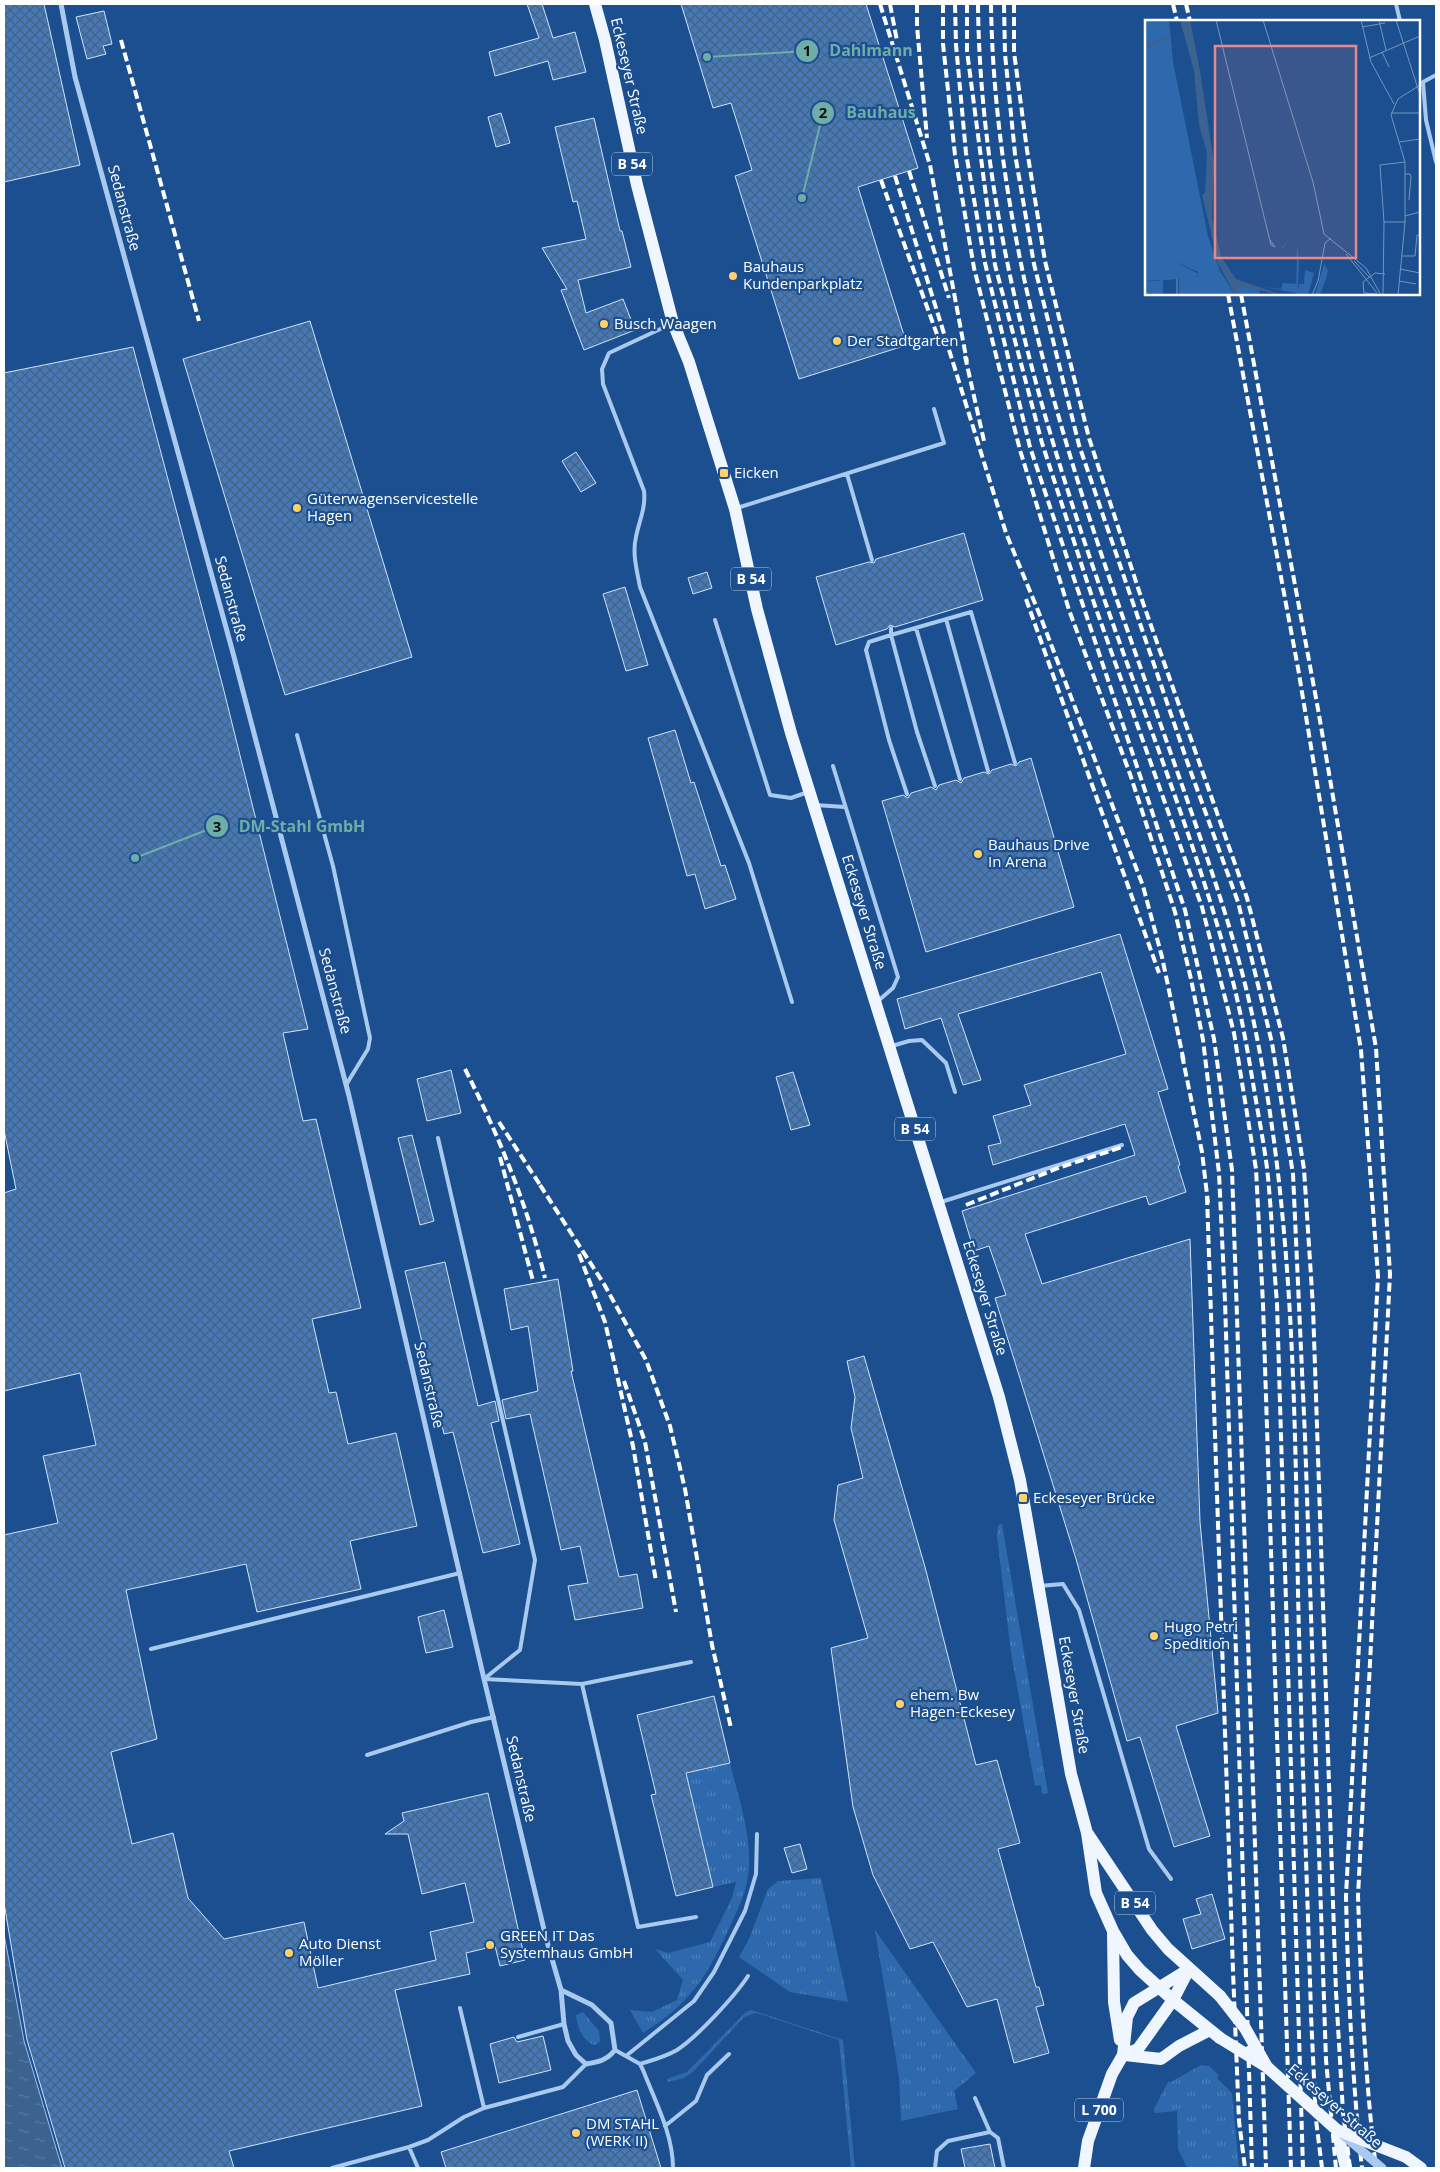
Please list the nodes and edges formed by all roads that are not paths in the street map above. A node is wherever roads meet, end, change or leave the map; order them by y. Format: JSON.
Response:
{"nodes":[{"id":1,"x":61,"y":4,"type":"edge"},
{"id":2,"x":595,"y":4,"type":"edge"},
{"id":3,"x":1396,"y":4,"type":"edge"},
{"id":4,"x":1400,"y":20,"type":"edge"},
{"id":5,"x":1436,"y":75,"type":"edge"},
{"id":6,"x":1420,"y":78,"type":"edge"},
{"id":7,"x":1423,"y":82,"type":"junction"},
{"id":8,"x":1436,"y":162,"type":"edge"},
{"id":9,"x":673,"y":323,"type":"junction"},
{"id":10,"x":934,"y":409,"type":"dead end"},
{"id":11,"x":847,"y":474,"type":"junction"},
{"id":12,"x":735,"y":509,"type":"junction"},
{"id":13,"x":872,"y":560,"type":"dead end"},
{"id":14,"x":946,"y":619,"type":"junction"},
{"id":15,"x":715,"y":620,"type":"dead end"},
{"id":16,"x":891,"y":628,"type":"dead end"},
{"id":17,"x":916,"y":628,"type":"junction"},
{"id":18,"x":891,"y":635,"type":"junction"},
{"id":19,"x":297,"y":735,"type":"dead end"},
{"id":20,"x":1015,"y":763,"type":"dead end"},
{"id":21,"x":832,"y":766,"type":"dead end"},
{"id":22,"x":988,"y":771,"type":"dead end"},
{"id":23,"x":960,"y":779,"type":"dead end"},
{"id":24,"x":935,"y":786,"type":"dead end"},
{"id":25,"x":810,"y":792,"type":"junction"},
{"id":26,"x":907,"y":794,"type":"dead end"},
{"id":27,"x":814,"y":805,"type":"junction"},
{"id":28,"x":845,"y":808,"type":"junction"},
{"id":29,"x":792,"y":1002,"type":"dead end"},
{"id":30,"x":876,"y":1003,"type":"junction"},
{"id":31,"x":890,"y":1047,"type":"junction"},
{"id":32,"x":346,"y":1085,"type":"junction"},
{"id":33,"x":955,"y":1092,"type":"dead end"},
{"id":34,"x":438,"y":1138,"type":"dead end"},
{"id":35,"x":1122,"y":1145,"type":"dead end"},
{"id":36,"x":938,"y":1203,"type":"junction"},
{"id":37,"x":460,"y":1573,"type":"junction"},
{"id":38,"x":1039,"y":1586,"type":"junction"},
{"id":39,"x":151,"y":1649,"type":"dead end"},
{"id":40,"x":691,"y":1662,"type":"dead end"},
{"id":41,"x":484,"y":1679,"type":"junction"},
{"id":42,"x":582,"y":1684,"type":"junction"},
{"id":43,"x":494,"y":1717,"type":"junction"},
{"id":44,"x":367,"y":1755,"type":"dead end"},
{"id":45,"x":1087,"y":1833,"type":"junction"},
{"id":46,"x":758,"y":1834,"type":"dead end"},
{"id":47,"x":1171,"y":1879,"type":"dead end"},
{"id":48,"x":696,"y":1917,"type":"dead end"},
{"id":49,"x":1113,"y":1931,"type":"junction"},
{"id":50,"x":1189,"y":1969,"type":"junction"},
{"id":51,"x":748,"y":1976,"type":"dead end"},
{"id":52,"x":1160,"y":1986,"type":"junction"},
{"id":53,"x":561,"y":1990,"type":"junction"},
{"id":54,"x":1173,"y":2000,"type":"junction"},
{"id":55,"x":460,"y":2008,"type":"dead end"},
{"id":56,"x":564,"y":2024,"type":"junction"},
{"id":57,"x":1216,"y":2034,"type":"junction"},
{"id":58,"x":518,"y":2037,"type":"dead end"},
{"id":59,"x":615,"y":2050,"type":"junction"},
{"id":60,"x":729,"y":2054,"type":"dead end"},
{"id":61,"x":1123,"y":2055,"type":"junction"},
{"id":62,"x":626,"y":2056,"type":"junction"},
{"id":63,"x":586,"y":2064,"type":"junction"},
{"id":64,"x":640,"y":2064,"type":"junction"},
{"id":65,"x":1267,"y":2067,"type":"junction"},
{"id":66,"x":975,"y":2098,"type":"dead end"},
{"id":67,"x":484,"y":2108,"type":"junction"},
{"id":68,"x":665,"y":2126,"type":"junction"},
{"id":69,"x":1337,"y":2130,"type":"junction"},
{"id":70,"x":990,"y":2132,"type":"junction"},
{"id":71,"x":409,"y":2147,"type":"junction"},
{"id":72,"x":332,"y":2168,"type":"edge"},
{"id":73,"x":418,"y":2168,"type":"edge"},
{"id":74,"x":672,"y":2168,"type":"edge"},
{"id":75,"x":935,"y":2168,"type":"edge"},
{"id":76,"x":1004,"y":2168,"type":"edge"},
{"id":77,"x":1084,"y":2168,"type":"edge"},
{"id":78,"x":1346,"y":2168,"type":"edge"},
{"id":79,"x":1382,"y":2168,"type":"edge"},
{"id":80,"x":1421,"y":2168,"type":"edge"}],
"edges":[{"from":1,"to":32,"type":"street","name":"Sedanstraße"},
{"from":2,"to":9,"type":"main road","name":"Eckeseyer Straße","number":"B 54"},
{"from":3,"to":4,"type":"lane"},
{"from":5,"to":7,"type":"lane"},
{"from":6,"to":7,"type":"lane"},
{"from":7,"to":8,"type":"lane"},
{"from":9,"to":12,"type":"main road","name":"Eckeseyer Straße","number":"B 54"},
{"from":9,"to":29,"type":"lane"},
{"from":10,"to":11,"type":"lane"},
{"from":11,"to":12,"type":"lane"},
{"from":11,"to":13,"type":"lane"},
{"from":12,"to":25,"type":"main road","name":"Eckeseyer Straße","number":"B 54"},
{"from":14,"to":17,"type":"lane"},
{"from":14,"to":20,"type":"lane"},
{"from":14,"to":22,"type":"lane"},
{"from":15,"to":25,"type":"lane"},
{"from":16,"to":18,"type":"lane"},
{"from":17,"to":18,"type":"lane"},
{"from":17,"to":23,"type":"lane"},
{"from":18,"to":24,"type":"lane"},
{"from":18,"to":26,"type":"lane"},
{"from":19,"to":32,"type":"lane"},
{"from":21,"to":28,"type":"lane"},
{"from":25,"to":27,"type":"main road","name":"Eckeseyer Straße","number":"B 54"},
{"from":27,"to":28,"type":"lane"},
{"from":27,"to":30,"type":"main road","name":"Eckeseyer Straße","number":"B 54"},
{"from":28,"to":30,"type":"lane"},
{"from":30,"to":31,"type":"main road","name":"Eckeseyer Straße","number":"B 54"},
{"from":31,"to":33,"type":"lane"},
{"from":31,"to":36,"type":"main road","name":"Eckeseyer Straße","number":"B 54"},
{"from":32,"to":37,"type":"street","name":"Sedanstraße"},
{"from":34,"to":41,"type":"lane"},
{"from":35,"to":36,"type":"lane"},
{"from":36,"to":38,"type":"main road","name":"Eckeseyer Straße","number":"B 54"},
{"from":37,"to":39,"type":"lane"},
{"from":37,"to":41,"type":"street","name":"Sedanstraße"},
{"from":38,"to":45,"type":"main road","name":"Eckeseyer Straße","number":"B 54"},
{"from":38,"to":47,"type":"lane"},
{"from":40,"to":42,"type":"lane"},
{"from":41,"to":42,"type":"lane"},
{"from":41,"to":43,"type":"street","name":"Sedanstraße"},
{"from":42,"to":48,"type":"lane"},
{"from":43,"to":44,"type":"lane"},
{"from":43,"to":53,"type":"street","name":"Sedanstraße"},
{"from":45,"to":49,"type":"main road","name":"Eckeseyer Straße","number":"B 54"},
{"from":45,"to":50,"type":"main road","name":"Eckeseyer Straße","number":"B 54"},
{"from":46,"to":62,"type":"lane"},
{"from":49,"to":52,"type":"main road","name":"Eckeseyer Straße","number":"B 54"},
{"from":49,"to":61,"type":"main road"},
{"from":50,"to":52,"type":"main road","number":"L 700"},
{"from":50,"to":54,"type":"main road"},
{"from":50,"to":65,"type":"main road","name":"Eckeseyer Straße","number":"B 54","bridge":true},
{"from":51,"to":64,"type":"lane"},
{"from":52,"to":54,"type":"main road","name":"Eckeseyer Straße","number":"B 54"},
{"from":52,"to":61,"type":"main road","number":"L 700"},
{"from":53,"to":56,"type":"street","name":"Sedanstraße"},
{"from":53,"to":59,"type":"street"},
{"from":54,"to":57,"type":"main road","name":"Eckeseyer Straße","number":"B 54"},
{"from":54,"to":61,"type":"main road","number":"L 700"},
{"from":55,"to":67,"type":"lane"},
{"from":56,"to":58,"type":"lane"},
{"from":56,"to":63,"type":"street","name":"Sedanstraße"},
{"from":57,"to":61,"type":"main road"},
{"from":57,"to":65,"type":"main road","name":"Eckeseyer Straße","number":"B 54","bridge":true},
{"from":59,"to":62,"type":"lane"},
{"from":59,"to":63,"type":"street"},
{"from":60,"to":68,"type":"lane"},
{"from":61,"to":77,"type":"main road","number":"L 700"},
{"from":62,"to":64,"type":"lane"},
{"from":63,"to":67,"type":"lane"},
{"from":64,"to":68,"type":"lane"},
{"from":65,"to":69,"type":"main road","name":"Eckeseyer Straße","number":"B 54","bridge":true},
{"from":66,"to":70,"type":"lane"},
{"from":67,"to":71,"type":"lane"},
{"from":68,"to":74,"type":"lane"},
{"from":69,"to":78,"type":"main road"},
{"from":69,"to":79,"type":"street","name":"Eckeseyer Straße","bridge":true},
{"from":69,"to":80,"type":"main road","number":"B 54","bridge":true},
{"from":70,"to":75,"type":"lane"},
{"from":70,"to":76,"type":"lane"},
{"from":71,"to":72,"type":"lane"},
{"from":71,"to":73,"type":"lane"}]}
